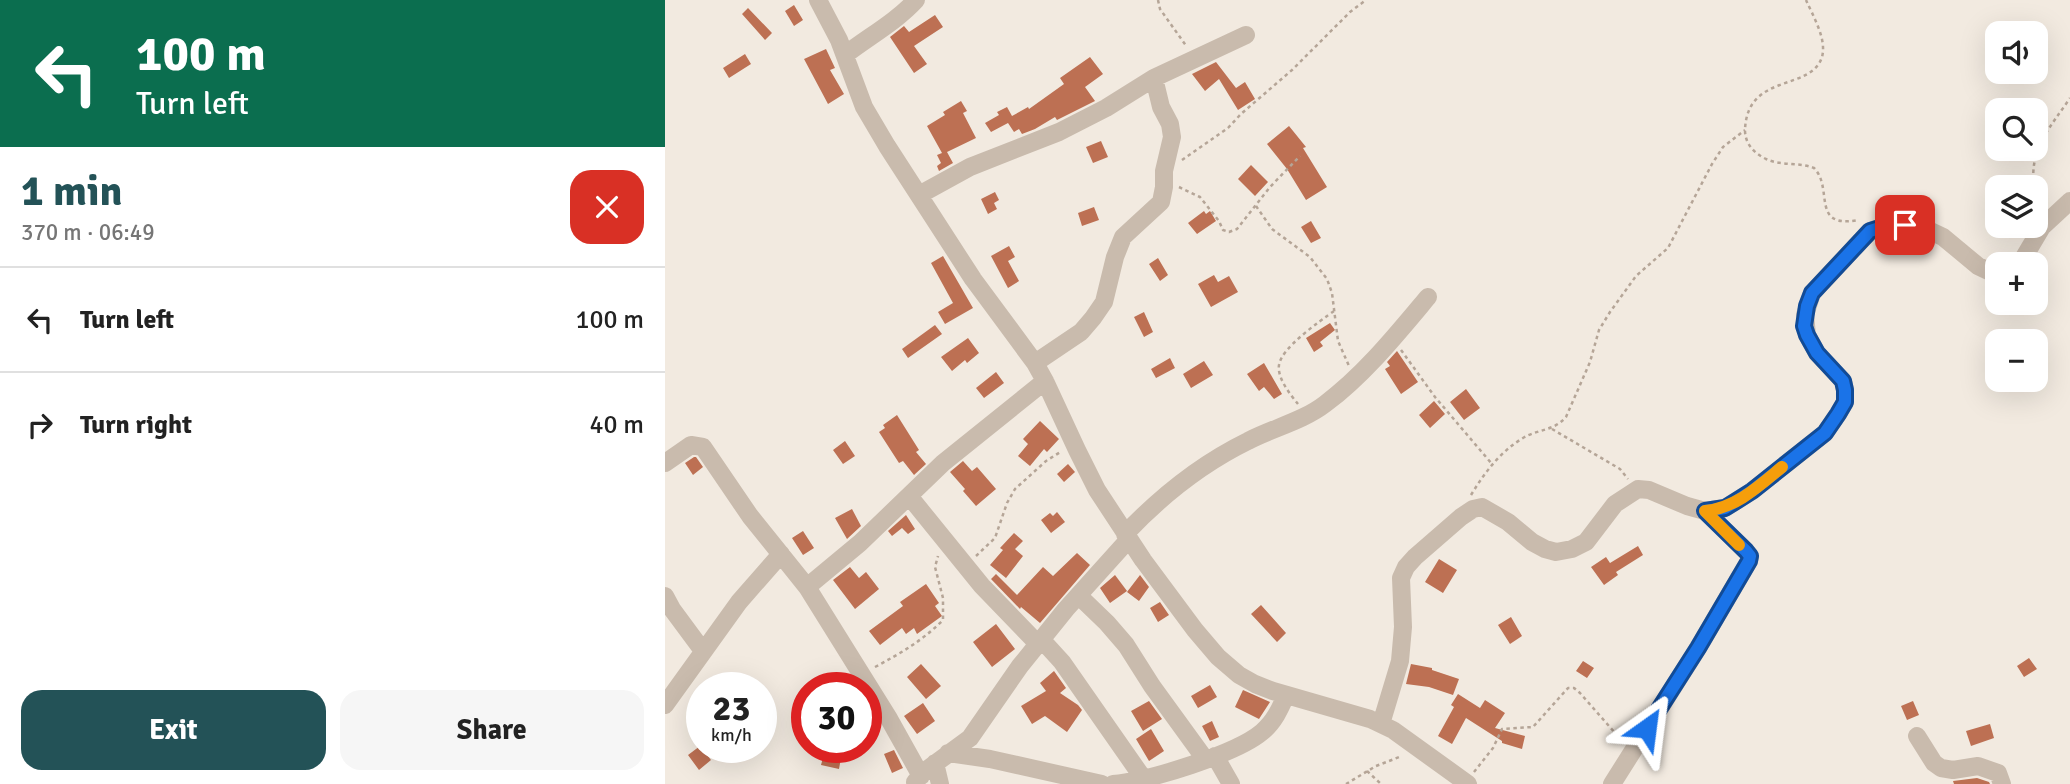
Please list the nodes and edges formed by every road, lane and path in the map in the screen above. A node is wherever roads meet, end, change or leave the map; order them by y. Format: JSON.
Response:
{"nodes":[{"id":1,"x":818,"y":0,"type":"edge"},
{"id":2,"x":916,"y":0,"type":"edge"},
{"id":3,"x":1158,"y":0,"type":"edge"},
{"id":4,"x":1366,"y":0,"type":"edge"},
{"id":5,"x":1806,"y":0,"type":"edge"},
{"id":6,"x":1247,"y":35,"type":"dead end"},
{"id":7,"x":845,"y":55,"type":"junction"},
{"id":8,"x":1192,"y":60,"type":"junction"},
{"id":9,"x":1154,"y":78,"type":"junction"},
{"id":10,"x":2070,"y":98,"type":"edge"},
{"id":11,"x":1745,"y":130,"type":"junction"},
{"id":12,"x":1300,"y":156,"type":"dead end"},
{"id":13,"x":1164,"y":174,"type":"junction"},
{"id":14,"x":2033,"y":175,"type":"edge"},
{"id":15,"x":919,"y":195,"type":"junction"},
{"id":16,"x":2070,"y":201,"type":"edge"},
{"id":17,"x":1256,"y":206,"type":"junction"},
{"id":18,"x":1879,"y":228,"type":"junction"},
{"id":19,"x":2027,"y":252,"type":"edge"},
{"id":20,"x":1985,"y":269,"type":"edge"},
{"id":21,"x":1428,"y":297,"type":"dead end"},
{"id":22,"x":1335,"y":310,"type":"junction"},
{"id":23,"x":1393,"y":338,"type":"junction"},
{"id":24,"x":1035,"y":363,"type":"junction"},
{"id":25,"x":1355,"y":379,"type":"junction"},
{"id":26,"x":1045,"y":381,"type":"junction"},
{"id":27,"x":1307,"y":414,"type":"junction"},
{"id":28,"x":1552,"y":429,"type":"junction"},
{"id":29,"x":1074,"y":444,"type":"junction"},
{"id":30,"x":665,"y":463,"type":"edge"},
{"id":31,"x":1492,"y":464,"type":"junction"},
{"id":32,"x":1638,"y":489,"type":"junction"},
{"id":33,"x":909,"y":496,"type":"junction"},
{"id":34,"x":1705,"y":511,"type":"junction"},
{"id":35,"x":1461,"y":517,"type":"junction"},
{"id":36,"x":942,"y":536,"type":"junction"},
{"id":37,"x":1127,"y":536,"type":"junction"},
{"id":38,"x":782,"y":554,"type":"junction"},
{"id":39,"x":966,"y":565,"type":"junction"},
{"id":40,"x":807,"y":587,"type":"junction"},
{"id":41,"x":665,"y":596,"type":"edge"},
{"id":42,"x":1079,"y":596,"type":"junction"},
{"id":43,"x":1040,"y":641,"type":"junction"},
{"id":44,"x":703,"y":651,"type":"junction"},
{"id":45,"x":860,"y":672,"type":"edge"},
{"id":46,"x":865,"y":672,"type":"edge"},
{"id":47,"x":1286,"y":695,"type":"junction"},
{"id":48,"x":665,"y":705,"type":"edge"},
{"id":49,"x":882,"y":714,"type":"edge"},
{"id":50,"x":1381,"y":724,"type":"junction"},
{"id":51,"x":1917,"y":736,"type":"dead end"},
{"id":52,"x":1422,"y":749,"type":"junction"},
{"id":53,"x":1633,"y":752,"type":"junction"},
{"id":54,"x":942,"y":758,"type":"junction"},
{"id":55,"x":1210,"y":758,"type":"junction"},
{"id":56,"x":1367,"y":771,"type":"junction"},
{"id":57,"x":1143,"y":778,"type":"junction"},
{"id":58,"x":916,"y":780,"type":"edge"},
{"id":59,"x":1070,"y":780,"type":"edge"},
{"id":60,"x":1619,"y":781,"type":"edge"},
{"id":61,"x":1467,"y":783,"type":"edge"},
{"id":62,"x":940,"y":784,"type":"edge"},
{"id":63,"x":1102,"y":784,"type":"edge"},
{"id":64,"x":1113,"y":784,"type":"edge"},
{"id":65,"x":1231,"y":784,"type":"edge"},
{"id":66,"x":1346,"y":784,"type":"edge"},
{"id":67,"x":1381,"y":784,"type":"edge"},
{"id":68,"x":2001,"y":784,"type":"edge"}],
"edges":[{"from":1,"to":7,"type":"street"},
{"from":2,"to":7,"type":"street"},
{"from":3,"to":8,"type":"path"},
{"from":4,"to":13,"type":"path"},
{"from":5,"to":11,"type":"path"},
{"from":6,"to":8,"type":"street"},
{"from":7,"to":15,"type":"street"},
{"from":8,"to":9,"type":"street"},
{"from":9,"to":13,"type":"street"},
{"from":9,"to":15,"type":"street"},
{"from":10,"to":14,"type":"path"},
{"from":11,"to":18,"type":"path"},
{"from":11,"to":28,"type":"path"},
{"from":12,"to":17,"type":"path"},
{"from":13,"to":17,"type":"path"},
{"from":13,"to":24,"type":"street"},
{"from":15,"to":24,"type":"street"},
{"from":16,"to":19,"type":"street"},
{"from":17,"to":22,"type":"path"},
{"from":18,"to":20,"type":"street"},
{"from":18,"to":34,"type":"street"},
{"from":21,"to":23,"type":"street"},
{"from":22,"to":25,"type":"path"},
{"from":22,"to":27,"type":"path"},
{"from":23,"to":25,"type":"street"},
{"from":23,"to":31,"type":"path"},
{"from":24,"to":26,"type":"street"},
{"from":25,"to":27,"type":"street"},
{"from":26,"to":29,"type":"street"},
{"from":26,"to":33,"type":"street"},
{"from":27,"to":37,"type":"street"},
{"from":28,"to":31,"type":"path"},
{"from":28,"to":32,"type":"path"},
{"from":29,"to":37,"type":"street"},
{"from":29,"to":39,"type":"path"},
{"from":30,"to":38,"type":"street"},
{"from":31,"to":35,"type":"path"},
{"from":32,"to":34,"type":"street"},
{"from":32,"to":35,"type":"street"},
{"from":33,"to":36,"type":"street"},
{"from":33,"to":40,"type":"street"},
{"from":34,"to":53,"type":"street"},
{"from":35,"to":50,"type":"street"},
{"from":36,"to":39,"type":"street"},
{"from":36,"to":46,"type":"path"},
{"from":37,"to":42,"type":"street"},
{"from":37,"to":47,"type":"street"},
{"from":38,"to":40,"type":"street"},
{"from":38,"to":44,"type":"street"},
{"from":39,"to":43,"type":"street"},
{"from":40,"to":45,"type":"street"},
{"from":41,"to":44,"type":"street"},
{"from":42,"to":43,"type":"street"},
{"from":42,"to":55,"type":"street"},
{"from":43,"to":54,"type":"street"},
{"from":43,"to":57,"type":"street"},
{"from":44,"to":48,"type":"street"},
{"from":47,"to":50,"type":"street"},
{"from":47,"to":55,"type":"street"},
{"from":49,"to":58,"type":"street"},
{"from":50,"to":52,"type":"street"},
{"from":51,"to":68,"type":"street"},
{"from":52,"to":56,"type":"path"},
{"from":52,"to":61,"type":"street"},
{"from":53,"to":60,"type":"street"},
{"from":53,"to":61,"type":"path"},
{"from":54,"to":58,"type":"street"},
{"from":54,"to":59,"type":"street"},
{"from":54,"to":62,"type":"street"},
{"from":55,"to":57,"type":"street"},
{"from":55,"to":65,"type":"street"},
{"from":56,"to":66,"type":"path"},
{"from":56,"to":67,"type":"path"},
{"from":57,"to":64,"type":"street"},
{"from":59,"to":63,"type":"street"}]}
